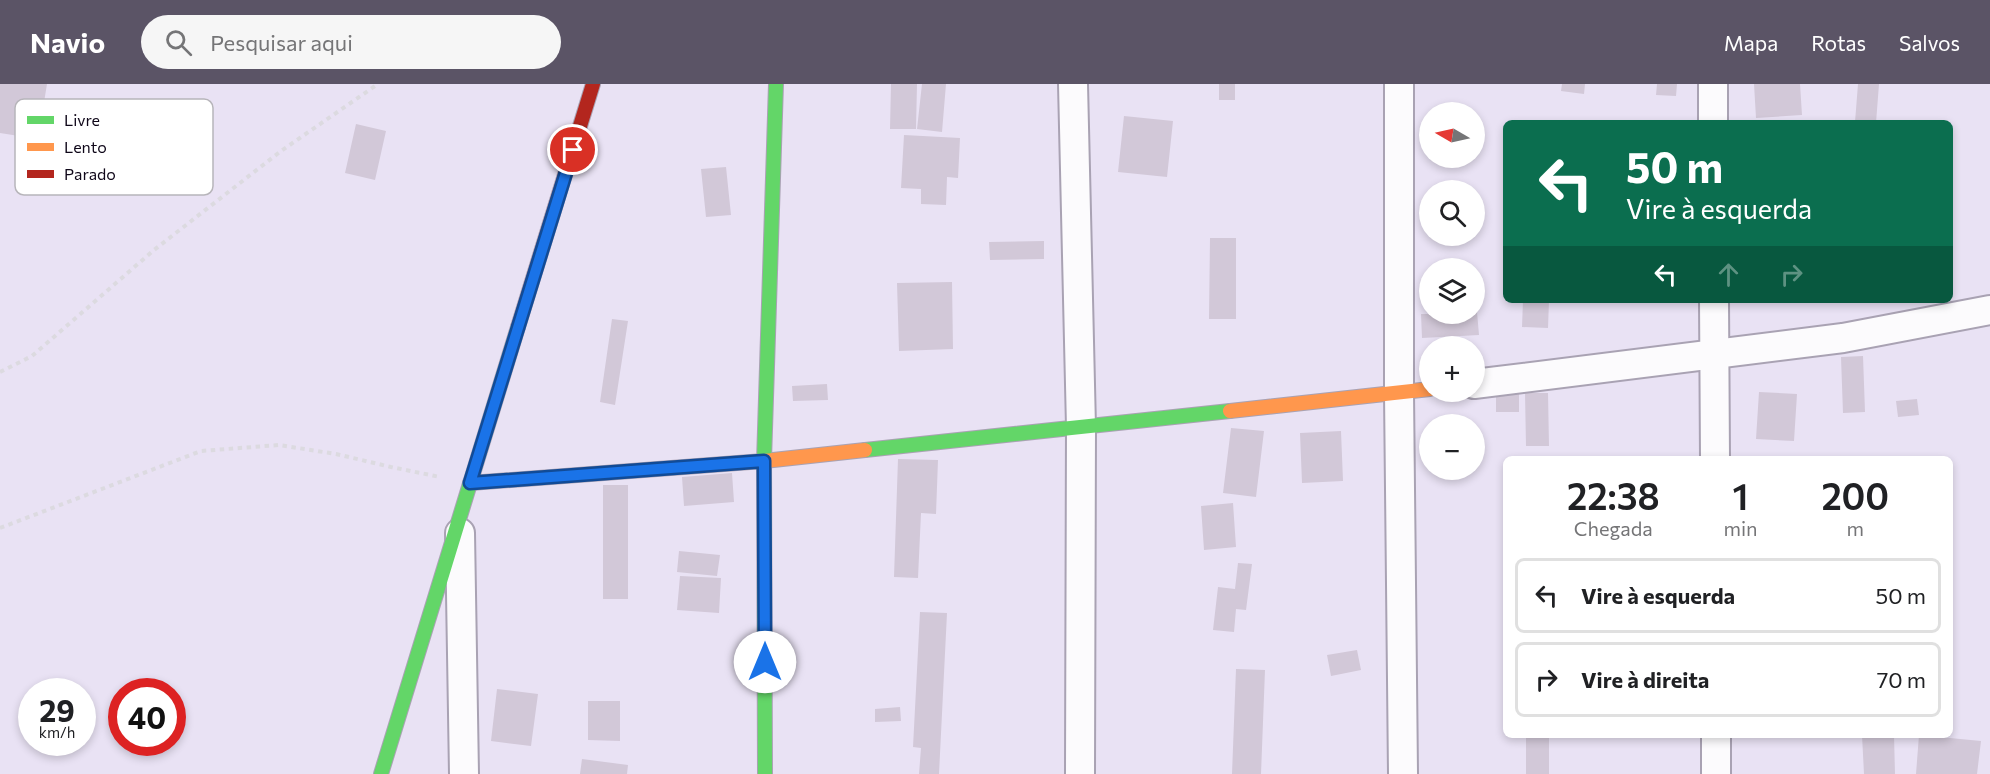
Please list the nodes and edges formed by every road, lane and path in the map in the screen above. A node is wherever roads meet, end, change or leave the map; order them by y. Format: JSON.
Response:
{"nodes":[{"id":1,"x":378,"y":84,"type":"edge"},
{"id":2,"x":593,"y":84,"type":"edge"},
{"id":3,"x":776,"y":84,"type":"edge"},
{"id":4,"x":1073,"y":84,"type":"edge"},
{"id":5,"x":1399,"y":84,"type":"edge"},
{"id":6,"x":1713,"y":84,"type":"edge"},
{"id":7,"x":1713,"y":120,"type":"edge"},
{"id":8,"x":1714,"y":303,"type":"edge"},
{"id":9,"x":1990,"y":310,"type":"edge"},
{"id":10,"x":1714,"y":353,"type":"junction"},
{"id":11,"x":0,"y":372,"type":"edge"},
{"id":12,"x":1485,"y":383,"type":"edge"},
{"id":13,"x":1419,"y":390,"type":"edge"},
{"id":14,"x":1399,"y":393,"type":"junction"},
{"id":15,"x":1081,"y":427,"type":"junction"},
{"id":16,"x":1715,"y":456,"type":"edge"},
{"id":17,"x":764,"y":461,"type":"junction"},
{"id":18,"x":470,"y":483,"type":"junction"},
{"id":19,"x":460,"y":516,"type":"junction"},
{"id":20,"x":0,"y":528,"type":"edge"},
{"id":21,"x":1716,"y":738,"type":"edge"},
{"id":22,"x":381,"y":774,"type":"edge"},
{"id":23,"x":464,"y":774,"type":"edge"},
{"id":24,"x":765,"y":774,"type":"edge"},
{"id":25,"x":1080,"y":774,"type":"edge"},
{"id":26,"x":1403,"y":774,"type":"edge"},
{"id":27,"x":1716,"y":774,"type":"edge"}],
"edges":[{"from":1,"to":11,"type":"path"},
{"from":2,"to":18,"type":"street"},
{"from":3,"to":17,"type":"street"},
{"from":4,"to":15,"type":"street"},
{"from":5,"to":14,"type":"street"},
{"from":6,"to":7,"type":"street"},
{"from":8,"to":10,"type":"street"},
{"from":9,"to":10,"type":"street"},
{"from":10,"to":12,"type":"street"},
{"from":10,"to":16,"type":"street"},
{"from":13,"to":14,"type":"street"},
{"from":14,"to":15,"type":"street"},
{"from":14,"to":26,"type":"street"},
{"from":15,"to":17,"type":"street"},
{"from":15,"to":25,"type":"street"},
{"from":17,"to":18,"type":"street"},
{"from":17,"to":24,"type":"street"},
{"from":18,"to":19,"type":"street"},
{"from":18,"to":20,"type":"path"},
{"from":19,"to":22,"type":"street"},
{"from":19,"to":23,"type":"street"},
{"from":21,"to":27,"type":"street"}]}
